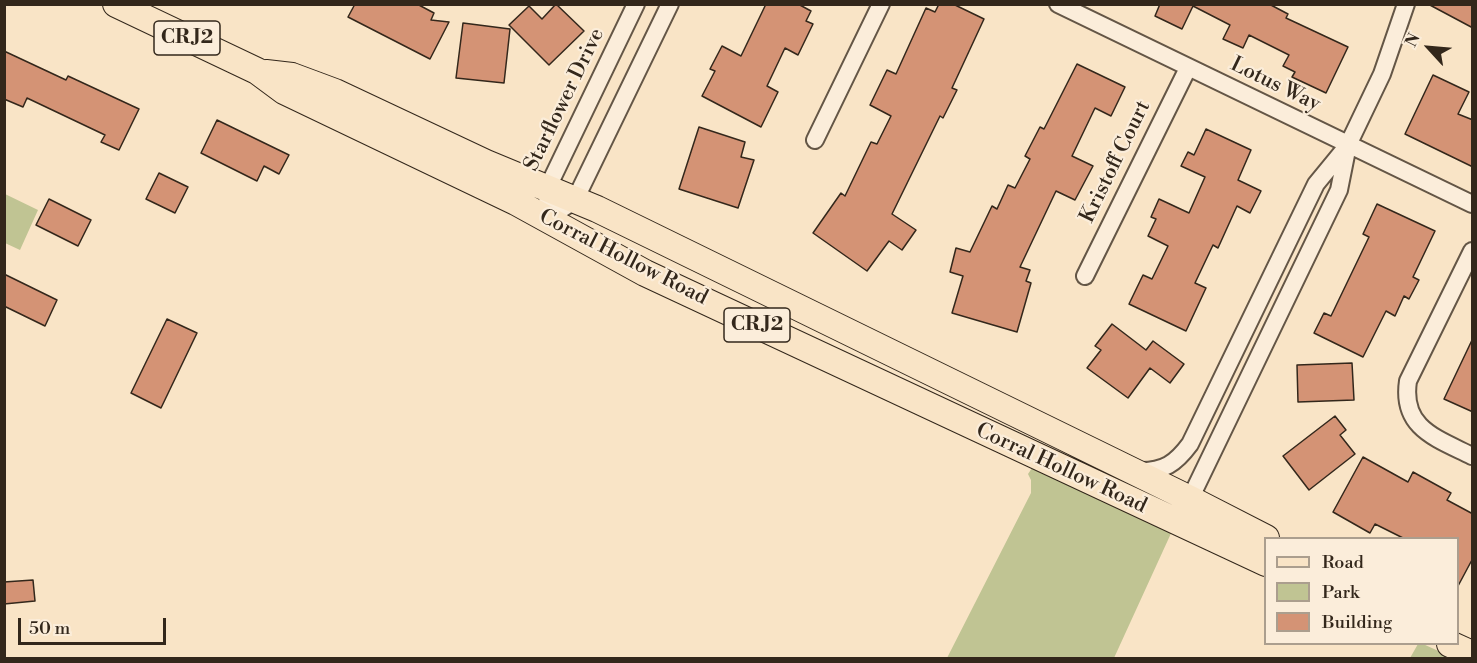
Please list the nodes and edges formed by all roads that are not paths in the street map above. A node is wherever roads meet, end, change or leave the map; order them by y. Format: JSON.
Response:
{"nodes":[{"id":1,"x":116,"y":4,"type":"edge"},
{"id":2,"x":636,"y":4,"type":"edge"},
{"id":3,"x":670,"y":4,"type":"edge"},
{"id":4,"x":880,"y":4,"type":"edge"},
{"id":5,"x":1058,"y":4,"type":"edge"},
{"id":6,"x":1406,"y":4,"type":"edge"},
{"id":7,"x":1188,"y":68,"type":"junction"},
{"id":8,"x":257,"y":71,"type":"junction"},
{"id":9,"x":815,"y":140,"type":"dead end"},
{"id":10,"x":1348,"y":145,"type":"junction"},
{"id":11,"x":547,"y":189,"type":"junction"},
{"id":12,"x":575,"y":200,"type":"junction"},
{"id":13,"x":1473,"y":204,"type":"edge"},
{"id":14,"x":548,"y":218,"type":"junction"},
{"id":15,"x":1473,"y":251,"type":"edge"},
{"id":16,"x":1085,"y":276,"type":"dead end"},
{"id":17,"x":921,"y":403,"type":"junction"},
{"id":18,"x":1473,"y":456,"type":"edge"},
{"id":19,"x":1127,"y":470,"type":"junction"},
{"id":20,"x":1190,"y":499,"type":"junction"},
{"id":21,"x":1264,"y":537,"type":"edge"},
{"id":22,"x":1264,"y":562,"type":"edge"},
{"id":23,"x":1452,"y":645,"type":"edge"},
{"id":24,"x":1473,"y":654,"type":"edge"}],
"edges":[{"from":1,"to":8,"type":"main road","name":"Corral Hollow Road","number":"CR J2"},
{"from":2,"to":11,"type":"street","name":"Starflower Drive"},
{"from":3,"to":12,"type":"street"},
{"from":4,"to":9,"type":"street"},
{"from":5,"to":7,"type":"street","name":"Lotus Way"},
{"from":6,"to":10,"type":"street"},
{"from":7,"to":10,"type":"street","name":"Lotus Way"},
{"from":7,"to":16,"type":"street","name":"Kristoff Court"},
{"from":8,"to":11,"type":"main road"},
{"from":8,"to":14,"type":"main road","name":"Corral Hollow Road","number":"CR J2"},
{"from":10,"to":13,"type":"street","name":"Lotus Way"},
{"from":10,"to":19,"type":"street"},
{"from":10,"to":20,"type":"street"},
{"from":11,"to":12,"type":"main road"},
{"from":11,"to":14,"type":"street","name":"Starflower Drive"},
{"from":12,"to":14,"type":"street"},
{"from":12,"to":19,"type":"main road"},
{"from":14,"to":17,"type":"main road","name":"Corral Hollow Road","number":"CR J2"},
{"from":15,"to":18,"type":"street"},
{"from":17,"to":20,"type":"street"},
{"from":17,"to":22,"type":"main road","name":"Corral Hollow Road","number":"CR J2"},
{"from":19,"to":20,"type":"main road"},
{"from":20,"to":21,"type":"main road"},
{"from":23,"to":24,"type":"main road"}]}
